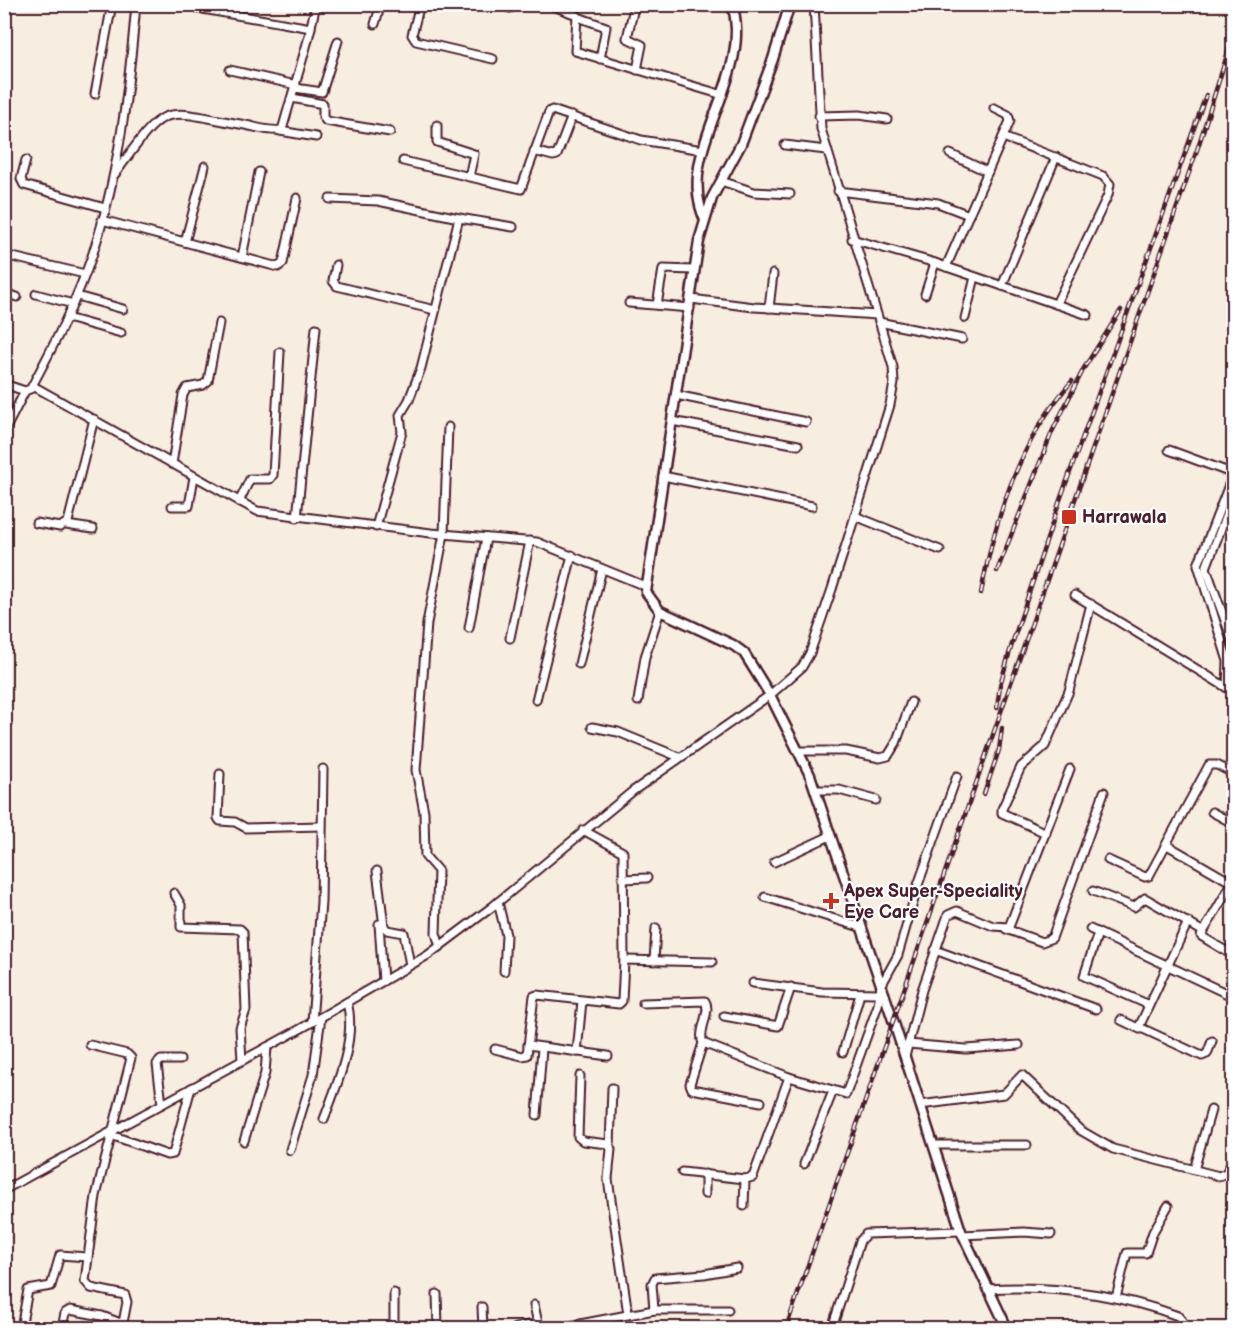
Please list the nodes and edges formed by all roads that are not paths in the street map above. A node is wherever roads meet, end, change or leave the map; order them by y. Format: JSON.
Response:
{"nodes":[{"id":1,"x":112,"y":4,"type":"edge"},
{"id":2,"x":136,"y":4,"type":"edge"},
{"id":3,"x":315,"y":4,"type":"edge"},
{"id":4,"x":381,"y":4,"type":"edge"},
{"id":5,"x":420,"y":4,"type":"edge"},
{"id":6,"x":498,"y":4,"type":"edge"},
{"id":7,"x":514,"y":4,"type":"edge"},
{"id":8,"x":548,"y":4,"type":"edge"},
{"id":9,"x":732,"y":4,"type":"edge"},
{"id":10,"x":790,"y":4,"type":"edge"},
{"id":11,"x":814,"y":4,"type":"edge"},
{"id":12,"x":197,"y":8,"type":"dead end"},
{"id":13,"x":633,"y":12,"type":"dead end"},
{"id":14,"x":578,"y":17,"type":"junction"},
{"id":15,"x":375,"y":24,"type":"dead end"},
{"id":16,"x":311,"y":28,"type":"junction"},
{"id":17,"x":338,"y":41,"type":"dead end"},
{"id":18,"x":600,"y":58,"type":"junction"},
{"id":19,"x":493,"y":59,"type":"dead end"},
{"id":20,"x":230,"y":70,"type":"dead end"},
{"id":21,"x":637,"y":70,"type":"junction"},
{"id":22,"x":296,"y":87,"type":"junction"},
{"id":23,"x":95,"y":94,"type":"dead end"},
{"id":24,"x":723,"y":95,"type":"junction"},
{"id":25,"x":292,"y":98,"type":"junction"},
{"id":26,"x":994,"y":108,"type":"dead end"},
{"id":27,"x":572,"y":116,"type":"junction"},
{"id":28,"x":819,"y":116,"type":"junction"},
{"id":29,"x":887,"y":118,"type":"dead end"},
{"id":30,"x":437,"y":125,"type":"dead end"},
{"id":31,"x":280,"y":131,"type":"junction"},
{"id":32,"x":390,"y":132,"type":"dead end"},
{"id":33,"x":316,"y":137,"type":"dead end"},
{"id":34,"x":1004,"y":137,"type":"junction"},
{"id":35,"x":784,"y":145,"type":"dead end"},
{"id":36,"x":704,"y":150,"type":"junction"},
{"id":37,"x":826,"y":150,"type":"junction"},
{"id":38,"x":534,"y":151,"type":"junction"},
{"id":39,"x":951,"y":154,"type":"dead end"},
{"id":40,"x":1056,"y":157,"type":"junction"},
{"id":41,"x":26,"y":160,"type":"dead end"},
{"id":42,"x":403,"y":161,"type":"dead end"},
{"id":43,"x":205,"y":166,"type":"dead end"},
{"id":44,"x":259,"y":172,"type":"dead end"},
{"id":45,"x":988,"y":172,"type":"junction"},
{"id":46,"x":112,"y":177,"type":"junction"},
{"id":47,"x":469,"y":177,"type":"junction"},
{"id":48,"x":721,"y":181,"type":"junction"},
{"id":49,"x":838,"y":191,"type":"junction"},
{"id":50,"x":790,"y":194,"type":"dead end"},
{"id":51,"x":297,"y":198,"type":"dead end"},
{"id":52,"x":330,"y":199,"type":"dead end"},
{"id":53,"x":105,"y":208,"type":"junction"},
{"id":54,"x":969,"y":215,"type":"junction"},
{"id":55,"x":459,"y":218,"type":"junction"},
{"id":56,"x":102,"y":220,"type":"junction"},
{"id":57,"x":705,"y":220,"type":"junction"},
{"id":58,"x":513,"y":227,"type":"dead end"},
{"id":59,"x":852,"y":239,"type":"junction"},
{"id":60,"x":185,"y":242,"type":"junction"},
{"id":61,"x":4,"y":255,"type":"edge"},
{"id":62,"x":242,"y":257,"type":"junction"},
{"id":63,"x":934,"y":263,"type":"junction"},
{"id":64,"x":336,"y":266,"type":"dead end"},
{"id":65,"x":946,"y":267,"type":"junction"},
{"id":66,"x":694,"y":270,"type":"junction"},
{"id":67,"x":85,"y":274,"type":"junction"},
{"id":68,"x":773,"y":274,"type":"dead end"},
{"id":69,"x":975,"y":277,"type":"junction"},
{"id":70,"x":1002,"y":286,"type":"junction"},
{"id":71,"x":4,"y":293,"type":"edge"},
{"id":72,"x":36,"y":294,"type":"dead end"},
{"id":73,"x":925,"y":294,"type":"dead end"},
{"id":74,"x":77,"y":296,"type":"junction"},
{"id":75,"x":17,"y":297,"type":"dead end"},
{"id":76,"x":629,"y":303,"type":"dead end"},
{"id":77,"x":691,"y":303,"type":"junction"},
{"id":78,"x":73,"y":304,"type":"junction"},
{"id":79,"x":1056,"y":304,"type":"junction"},
{"id":80,"x":657,"y":305,"type":"junction"},
{"id":81,"x":769,"y":308,"type":"junction"},
{"id":82,"x":123,"y":309,"type":"dead end"},
{"id":83,"x":435,"y":310,"type":"junction"},
{"id":84,"x":1088,"y":315,"type":"dead end"},
{"id":85,"x":67,"y":318,"type":"junction"},
{"id":86,"x":878,"y":318,"type":"junction"},
{"id":87,"x":966,"y":318,"type":"dead end"},
{"id":88,"x":219,"y":323,"type":"dead end"},
{"id":89,"x":316,"y":328,"type":"dead end"},
{"id":90,"x":121,"y":333,"type":"dead end"},
{"id":91,"x":962,"y":339,"type":"dead end"},
{"id":92,"x":280,"y":352,"type":"dead end"},
{"id":93,"x":4,"y":384,"type":"edge"},
{"id":94,"x":28,"y":389,"type":"junction"},
{"id":95,"x":676,"y":395,"type":"junction"},
{"id":96,"x":94,"y":419,"type":"junction"},
{"id":97,"x":672,"y":421,"type":"junction"},
{"id":98,"x":806,"y":422,"type":"dead end"},
{"id":99,"x":448,"y":427,"type":"dead end"},
{"id":100,"x":4,"y":432,"type":"edge"},
{"id":101,"x":798,"y":445,"type":"dead end"},
{"id":102,"x":1169,"y":450,"type":"dead end"},
{"id":103,"x":172,"y":464,"type":"junction"},
{"id":104,"x":1233,"y":473,"type":"edge"},
{"id":105,"x":663,"y":476,"type":"junction"},
{"id":106,"x":194,"y":477,"type":"junction"},
{"id":107,"x":1233,"y":494,"type":"edge"},
{"id":108,"x":239,"y":502,"type":"junction"},
{"id":109,"x":172,"y":506,"type":"dead end"},
{"id":110,"x":812,"y":506,"type":"dead end"},
{"id":111,"x":855,"y":516,"type":"junction"},
{"id":112,"x":297,"y":518,"type":"junction"},
{"id":113,"x":36,"y":523,"type":"dead end"},
{"id":114,"x":66,"y":525,"type":"junction"},
{"id":115,"x":376,"y":527,"type":"junction"},
{"id":116,"x":93,"y":529,"type":"dead end"},
{"id":117,"x":444,"y":534,"type":"junction"},
{"id":118,"x":486,"y":538,"type":"junction"},
{"id":119,"x":530,"y":541,"type":"junction"},
{"id":120,"x":940,"y":550,"type":"dead end"},
{"id":121,"x":572,"y":555,"type":"junction"},
{"id":122,"x":1202,"y":565,"type":"junction"},
{"id":123,"x":602,"y":569,"type":"junction"},
{"id":124,"x":645,"y":586,"type":"junction"},
{"id":125,"x":1075,"y":595,"type":"dead end"},
{"id":126,"x":1091,"y":604,"type":"junction"},
{"id":127,"x":660,"y":611,"type":"junction"},
{"id":128,"x":469,"y":628,"type":"dead end"},
{"id":129,"x":510,"y":638,"type":"dead end"},
{"id":130,"x":1233,"y":645,"type":"edge"},
{"id":131,"x":579,"y":664,"type":"dead end"},
{"id":132,"x":1230,"y":690,"type":"edge"},
{"id":133,"x":770,"y":695,"type":"junction"},
{"id":134,"x":536,"y":700,"type":"dead end"},
{"id":135,"x":638,"y":701,"type":"dead end"},
{"id":136,"x":911,"y":702,"type":"dead end"},
{"id":137,"x":592,"y":727,"type":"dead end"},
{"id":138,"x":798,"y":751,"type":"junction"},
{"id":139,"x":679,"y":756,"type":"junction"},
{"id":140,"x":323,"y":769,"type":"dead end"},
{"id":141,"x":1070,"y":769,"type":"dead end"},
{"id":142,"x":220,"y":774,"type":"dead end"},
{"id":143,"x":1233,"y":774,"type":"edge"},
{"id":144,"x":957,"y":776,"type":"dead end"},
{"id":145,"x":816,"y":790,"type":"junction"},
{"id":146,"x":1104,"y":792,"type":"dead end"},
{"id":147,"x":876,"y":800,"type":"dead end"},
{"id":148,"x":1212,"y":812,"type":"dead end"},
{"id":149,"x":1233,"y":824,"type":"edge"},
{"id":150,"x":321,"y":826,"type":"junction"},
{"id":151,"x":583,"y":830,"type":"junction"},
{"id":152,"x":1046,"y":833,"type":"junction"},
{"id":153,"x":830,"y":836,"type":"junction"},
{"id":154,"x":1167,"y":845,"type":"junction"},
{"id":155,"x":1108,"y":860,"type":"dead end"},
{"id":156,"x":774,"y":862,"type":"dead end"},
{"id":157,"x":377,"y":871,"type":"dead end"},
{"id":158,"x":647,"y":878,"type":"dead end"},
{"id":159,"x":623,"y":879,"type":"junction"},
{"id":160,"x":1233,"y":883,"type":"edge"},
{"id":161,"x":1093,"y":891,"type":"dead end"},
{"id":162,"x":174,"y":893,"type":"dead end"},
{"id":163,"x":765,"y":897,"type":"dead end"},
{"id":164,"x":498,"y":902,"type":"junction"},
{"id":165,"x":1188,"y":922,"type":"junction"},
{"id":166,"x":379,"y":924,"type":"dead end"},
{"id":167,"x":860,"y":927,"type":"junction"},
{"id":168,"x":656,"y":928,"type":"dead end"},
{"id":169,"x":1006,"y":929,"type":"junction"},
{"id":170,"x":1090,"y":929,"type":"dead end"},
{"id":171,"x":1202,"y":931,"type":"junction"},
{"id":172,"x":1098,"y":933,"type":"junction"},
{"id":173,"x":440,"y":947,"type":"junction"},
{"id":174,"x":935,"y":950,"type":"junction"},
{"id":175,"x":1233,"y":956,"type":"edge"},
{"id":176,"x":624,"y":960,"type":"junction"},
{"id":177,"x":654,"y":961,"type":"junction"},
{"id":178,"x":712,"y":962,"type":"dead end"},
{"id":179,"x":1167,"y":964,"type":"junction"},
{"id":180,"x":410,"y":965,"type":"junction"},
{"id":181,"x":504,"y":971,"type":"dead end"},
{"id":182,"x":383,"y":981,"type":"junction"},
{"id":183,"x":753,"y":983,"type":"dead end"},
{"id":184,"x":791,"y":987,"type":"junction"},
{"id":185,"x":880,"y":989,"type":"junction"},
{"id":186,"x":860,"y":994,"type":"junction"},
{"id":187,"x":1233,"y":997,"type":"edge"},
{"id":188,"x":582,"y":1001,"type":"junction"},
{"id":189,"x":347,"y":1002,"type":"junction"},
{"id":190,"x":643,"y":1002,"type":"dead end"},
{"id":191,"x":1149,"y":1005,"type":"junction"},
{"id":192,"x":1096,"y":1009,"type":"dead end"},
{"id":193,"x":724,"y":1016,"type":"dead end"},
{"id":194,"x":321,"y":1017,"type":"junction"},
{"id":195,"x":1121,"y":1020,"type":"dead end"},
{"id":196,"x":312,"y":1022,"type":"junction"},
{"id":197,"x":1140,"y":1029,"type":"junction"},
{"id":198,"x":1212,"y":1041,"type":"dead end"},
{"id":199,"x":703,"y":1043,"type":"junction"},
{"id":200,"x":908,"y":1044,"type":"junction"},
{"id":201,"x":90,"y":1045,"type":"dead end"},
{"id":202,"x":528,"y":1045,"type":"junction"},
{"id":203,"x":1019,"y":1045,"type":"dead end"},
{"id":204,"x":267,"y":1047,"type":"junction"},
{"id":205,"x":542,"y":1048,"type":"junction"},
{"id":206,"x":495,"y":1049,"type":"dead end"},
{"id":207,"x":577,"y":1052,"type":"junction"},
{"id":208,"x":843,"y":1052,"type":"dead end"},
{"id":209,"x":608,"y":1056,"type":"dead end"},
{"id":210,"x":905,"y":1057,"type":"junction"},
{"id":211,"x":180,"y":1060,"type":"dead end"},
{"id":212,"x":242,"y":1060,"type":"junction"},
{"id":213,"x":580,"y":1076,"type":"dead end"},
{"id":214,"x":789,"y":1077,"type":"junction"},
{"id":215,"x":191,"y":1088,"type":"junction"},
{"id":216,"x":612,"y":1088,"type":"dead end"},
{"id":217,"x":833,"y":1091,"type":"junction"},
{"id":218,"x":760,"y":1102,"type":"dead end"},
{"id":219,"x":162,"y":1104,"type":"junction"},
{"id":220,"x":920,"y":1105,"type":"junction"},
{"id":221,"x":1211,"y":1110,"type":"dead end"},
{"id":222,"x":537,"y":1115,"type":"dead end"},
{"id":223,"x":324,"y":1119,"type":"dead end"},
{"id":224,"x":111,"y":1133,"type":"junction"},
{"id":225,"x":243,"y":1141,"type":"dead end"},
{"id":226,"x":933,"y":1145,"type":"junction"},
{"id":227,"x":1027,"y":1145,"type":"dead end"},
{"id":228,"x":610,"y":1146,"type":"junction"},
{"id":229,"x":290,"y":1150,"type":"dead end"},
{"id":230,"x":1233,"y":1161,"type":"edge"},
{"id":231,"x":804,"y":1164,"type":"dead end"},
{"id":232,"x":1194,"y":1170,"type":"junction"},
{"id":233,"x":682,"y":1172,"type":"dead end"},
{"id":234,"x":705,"y":1174,"type":"junction"},
{"id":235,"x":745,"y":1179,"type":"junction"},
{"id":236,"x":4,"y":1190,"type":"edge"},
{"id":237,"x":705,"y":1194,"type":"dead end"},
{"id":238,"x":744,"y":1206,"type":"dead end"},
{"id":239,"x":1168,"y":1206,"type":"dead end"},
{"id":240,"x":961,"y":1233,"type":"junction"},
{"id":241,"x":1052,"y":1234,"type":"dead end"},
{"id":242,"x":87,"y":1257,"type":"junction"},
{"id":243,"x":737,"y":1268,"type":"dead end"},
{"id":244,"x":987,"y":1289,"type":"junction"},
{"id":245,"x":394,"y":1293,"type":"dead end"},
{"id":246,"x":437,"y":1294,"type":"dead end"},
{"id":247,"x":1116,"y":1298,"type":"junction"},
{"id":248,"x":534,"y":1305,"type":"dead end"},
{"id":249,"x":482,"y":1307,"type":"dead end"},
{"id":250,"x":654,"y":1310,"type":"junction"},
{"id":251,"x":728,"y":1310,"type":"dead end"},
{"id":252,"x":628,"y":1314,"type":"junction"},
{"id":253,"x":123,"y":1326,"type":"edge"},
{"id":254,"x":539,"y":1326,"type":"edge"},
{"id":255,"x":21,"y":1329,"type":"edge"},
{"id":256,"x":62,"y":1329,"type":"edge"},
{"id":257,"x":394,"y":1329,"type":"edge"},
{"id":258,"x":438,"y":1329,"type":"edge"},
{"id":259,"x":483,"y":1329,"type":"edge"},
{"id":260,"x":515,"y":1329,"type":"edge"},
{"id":261,"x":559,"y":1329,"type":"edge"},
{"id":262,"x":832,"y":1329,"type":"edge"},
{"id":263,"x":1007,"y":1329,"type":"edge"},
{"id":264,"x":1181,"y":1329,"type":"edge"}],
"edges":[{"from":1,"to":23,"type":"street"},
{"from":2,"to":46,"type":"street"},
{"from":3,"to":16,"type":"street"},
{"from":4,"to":15,"type":"street"},
{"from":5,"to":19,"type":"street"},
{"from":6,"to":7,"type":"street"},
{"from":8,"to":14,"type":"street"},
{"from":9,"to":24,"type":"street"},
{"from":10,"to":48,"type":"street"},
{"from":11,"to":28,"type":"street"},
{"from":12,"to":16,"type":"street"},
{"from":13,"to":21,"type":"street"},
{"from":14,"to":18,"type":"street"},
{"from":14,"to":18,"type":"street"},
{"from":16,"to":22,"type":"street"},
{"from":17,"to":22,"type":"street"},
{"from":18,"to":21,"type":"street"},
{"from":20,"to":22,"type":"street"},
{"from":21,"to":24,"type":"street"},
{"from":22,"to":25,"type":"street"},
{"from":24,"to":36,"type":"street"},
{"from":25,"to":31,"type":"street"},
{"from":25,"to":32,"type":"street"},
{"from":26,"to":34,"type":"street"},
{"from":27,"to":36,"type":"street"},
{"from":27,"to":38,"type":"street"},
{"from":27,"to":38,"type":"street"},
{"from":28,"to":29,"type":"street"},
{"from":28,"to":37,"type":"street"},
{"from":30,"to":47,"type":"street"},
{"from":31,"to":33,"type":"street"},
{"from":31,"to":46,"type":"street"},
{"from":34,"to":40,"type":"street"},
{"from":34,"to":45,"type":"street"},
{"from":35,"to":37,"type":"street"},
{"from":36,"to":57,"type":"street"},
{"from":37,"to":49,"type":"street"},
{"from":38,"to":47,"type":"street"},
{"from":39,"to":45,"type":"street"},
{"from":40,"to":70,"type":"street"},
{"from":40,"to":79,"type":"street"},
{"from":41,"to":53,"type":"street"},
{"from":42,"to":47,"type":"street"},
{"from":43,"to":60,"type":"street"},
{"from":44,"to":62,"type":"street"},
{"from":45,"to":54,"type":"street"},
{"from":46,"to":53,"type":"street"},
{"from":48,"to":50,"type":"street"},
{"from":48,"to":57,"type":"street"},
{"from":49,"to":54,"type":"street"},
{"from":49,"to":59,"type":"street"},
{"from":51,"to":62,"type":"street"},
{"from":52,"to":55,"type":"street"},
{"from":53,"to":56,"type":"street"},
{"from":54,"to":65,"type":"street"},
{"from":55,"to":58,"type":"street"},
{"from":55,"to":83,"type":"street"},
{"from":56,"to":60,"type":"street"},
{"from":56,"to":67,"type":"street"},
{"from":57,"to":66,"type":"street"},
{"from":59,"to":63,"type":"street"},
{"from":59,"to":86,"type":"street"},
{"from":60,"to":62,"type":"street"},
{"from":61,"to":67,"type":"street"},
{"from":63,"to":65,"type":"street"},
{"from":63,"to":73,"type":"street"},
{"from":64,"to":83,"type":"street"},
{"from":65,"to":69,"type":"street"},
{"from":66,"to":77,"type":"street"},
{"from":66,"to":80,"type":"street"},
{"from":67,"to":74,"type":"street"},
{"from":68,"to":81,"type":"street"},
{"from":69,"to":70,"type":"street"},
{"from":69,"to":87,"type":"street"},
{"from":70,"to":79,"type":"street"},
{"from":71,"to":75,"type":"street"},
{"from":72,"to":78,"type":"street"},
{"from":74,"to":78,"type":"street"},
{"from":74,"to":82,"type":"street"},
{"from":76,"to":80,"type":"street"},
{"from":77,"to":80,"type":"street"},
{"from":77,"to":81,"type":"street"},
{"from":77,"to":95,"type":"street"},
{"from":78,"to":85,"type":"street"},
{"from":79,"to":84,"type":"street"},
{"from":81,"to":86,"type":"street"},
{"from":83,"to":115,"type":"street"},
{"from":85,"to":90,"type":"street"},
{"from":85,"to":94,"type":"street"},
{"from":86,"to":91,"type":"street"},
{"from":86,"to":111,"type":"street"},
{"from":88,"to":103,"type":"street"},
{"from":89,"to":112,"type":"street"},
{"from":92,"to":108,"type":"street"},
{"from":93,"to":94,"type":"street"},
{"from":94,"to":96,"type":"street"},
{"from":94,"to":100,"type":"street"},
{"from":95,"to":97,"type":"street"},
{"from":95,"to":98,"type":"street"},
{"from":96,"to":103,"type":"street"},
{"from":96,"to":114,"type":"street"},
{"from":97,"to":101,"type":"street"},
{"from":97,"to":105,"type":"street"},
{"from":99,"to":117,"type":"street"},
{"from":102,"to":104,"type":"street"},
{"from":103,"to":106,"type":"street"},
{"from":104,"to":122,"type":"street"},
{"from":105,"to":110,"type":"street"},
{"from":105,"to":124,"type":"street"},
{"from":106,"to":108,"type":"street"},
{"from":106,"to":109,"type":"street"},
{"from":107,"to":122,"type":"street"},
{"from":108,"to":112,"type":"street"},
{"from":111,"to":120,"type":"street"},
{"from":111,"to":133,"type":"street"},
{"from":112,"to":115,"type":"street"},
{"from":113,"to":114,"type":"street"},
{"from":114,"to":116,"type":"street"},
{"from":115,"to":117,"type":"street"},
{"from":117,"to":118,"type":"street"},
{"from":117,"to":173,"type":"street"},
{"from":118,"to":119,"type":"street"},
{"from":118,"to":128,"type":"street"},
{"from":119,"to":121,"type":"street"},
{"from":119,"to":129,"type":"street"},
{"from":121,"to":123,"type":"street"},
{"from":121,"to":134,"type":"street"},
{"from":122,"to":130,"type":"street"},
{"from":122,"to":132,"type":"street"},
{"from":123,"to":124,"type":"street"},
{"from":123,"to":131,"type":"street"},
{"from":124,"to":127,"type":"street"},
{"from":125,"to":126,"type":"street"},
{"from":126,"to":132,"type":"street"},
{"from":126,"to":152,"type":"street"},
{"from":127,"to":133,"type":"street"},
{"from":127,"to":135,"type":"street"},
{"from":133,"to":138,"type":"street"},
{"from":133,"to":139,"type":"street"},
{"from":136,"to":138,"type":"street"},
{"from":137,"to":139,"type":"street"},
{"from":138,"to":145,"type":"street"},
{"from":139,"to":151,"type":"street"},
{"from":140,"to":150,"type":"street"},
{"from":141,"to":152,"type":"street"},
{"from":142,"to":150,"type":"street"},
{"from":143,"to":154,"type":"street"},
{"from":144,"to":185,"type":"street"},
{"from":145,"to":147,"type":"street"},
{"from":145,"to":153,"type":"street"},
{"from":146,"to":169,"type":"street"},
{"from":148,"to":149,"type":"street"},
{"from":150,"to":196,"type":"street"},
{"from":151,"to":159,"type":"street"},
{"from":151,"to":164,"type":"street"},
{"from":152,"to":169,"type":"street"},
{"from":153,"to":156,"type":"street"},
{"from":153,"to":167,"type":"street"},
{"from":154,"to":155,"type":"street"},
{"from":154,"to":160,"type":"street"},
{"from":157,"to":180,"type":"street"},
{"from":158,"to":159,"type":"street"},
{"from":159,"to":176,"type":"street"},
{"from":160,"to":171,"type":"street"},
{"from":161,"to":165,"type":"street"},
{"from":162,"to":212,"type":"street"},
{"from":163,"to":167,"type":"street"},
{"from":164,"to":173,"type":"street"},
{"from":164,"to":181,"type":"street"},
{"from":165,"to":171,"type":"street"},
{"from":165,"to":179,"type":"street"},
{"from":166,"to":182,"type":"street"},
{"from":167,"to":185,"type":"street"},
{"from":168,"to":177,"type":"street"},
{"from":169,"to":174,"type":"street"},
{"from":170,"to":172,"type":"street"},
{"from":171,"to":175,"type":"street"},
{"from":172,"to":179,"type":"street"},
{"from":172,"to":191,"type":"street"},
{"from":173,"to":180,"type":"street"},
{"from":174,"to":192,"type":"street"},
{"from":174,"to":200,"type":"street"},
{"from":176,"to":177,"type":"street"},
{"from":176,"to":188,"type":"street"},
{"from":177,"to":178,"type":"street"},
{"from":179,"to":187,"type":"street"},
{"from":179,"to":191,"type":"street"},
{"from":180,"to":182,"type":"street"},
{"from":182,"to":189,"type":"street"},
{"from":183,"to":184,"type":"street"},
{"from":184,"to":186,"type":"street"},
{"from":184,"to":193,"type":"street"},
{"from":185,"to":186,"type":"street"},
{"from":185,"to":210,"type":"street"},
{"from":185,"to":217,"type":"street"},
{"from":186,"to":208,"type":"street"},
{"from":188,"to":202,"type":"street"},
{"from":188,"to":207,"type":"street"},
{"from":189,"to":194,"type":"street"},
{"from":189,"to":223,"type":"street"},
{"from":190,"to":199,"type":"street"},
{"from":191,"to":197,"type":"street"},
{"from":194,"to":196,"type":"street"},
{"from":194,"to":229,"type":"street"},
{"from":195,"to":197,"type":"street"},
{"from":196,"to":204,"type":"street"},
{"from":197,"to":198,"type":"street"},
{"from":199,"to":214,"type":"street"},
{"from":199,"to":218,"type":"street"},
{"from":200,"to":203,"type":"street"},
{"from":200,"to":210,"type":"street"},
{"from":201,"to":224,"type":"street"},
{"from":202,"to":205,"type":"street"},
{"from":202,"to":206,"type":"street"},
{"from":204,"to":212,"type":"street"},
{"from":204,"to":225,"type":"street"},
{"from":205,"to":207,"type":"street"},
{"from":205,"to":222,"type":"street"},
{"from":207,"to":209,"type":"street"},
{"from":210,"to":220,"type":"street"},
{"from":211,"to":219,"type":"street"},
{"from":212,"to":215,"type":"street"},
{"from":213,"to":228,"type":"street"},
{"from":214,"to":217,"type":"street"},
{"from":214,"to":235,"type":"street"},
{"from":215,"to":219,"type":"street"},
{"from":215,"to":224,"type":"street"},
{"from":216,"to":228,"type":"street"},
{"from":217,"to":231,"type":"street"},
{"from":219,"to":224,"type":"street"},
{"from":220,"to":226,"type":"street"},
{"from":220,"to":232,"type":"street"},
{"from":221,"to":232,"type":"street"},
{"from":224,"to":236,"type":"street"},
{"from":224,"to":242,"type":"street"},
{"from":226,"to":227,"type":"street"},
{"from":226,"to":240,"type":"street"},
{"from":228,"to":252,"type":"street"},
{"from":230,"to":232,"type":"street"},
{"from":233,"to":234,"type":"street"},
{"from":234,"to":235,"type":"street"},
{"from":234,"to":237,"type":"street"},
{"from":235,"to":238,"type":"street"},
{"from":239,"to":247,"type":"street"},
{"from":240,"to":241,"type":"street"},
{"from":240,"to":244,"type":"street"},
{"from":240,"to":262,"type":"street"},
{"from":242,"to":253,"type":"street"},
{"from":242,"to":255,"type":"street"},
{"from":243,"to":250,"type":"street"},
{"from":244,"to":247,"type":"street"},
{"from":244,"to":263,"type":"street"},
{"from":245,"to":257,"type":"street"},
{"from":246,"to":258,"type":"street"},
{"from":247,"to":264,"type":"street"},
{"from":248,"to":254,"type":"street"},
{"from":249,"to":259,"type":"street"},
{"from":250,"to":251,"type":"street"},
{"from":250,"to":252,"type":"street"},
{"from":252,"to":261,"type":"street"},
{"from":253,"to":256,"type":"street"},
{"from":254,"to":260,"type":"street"}]}
